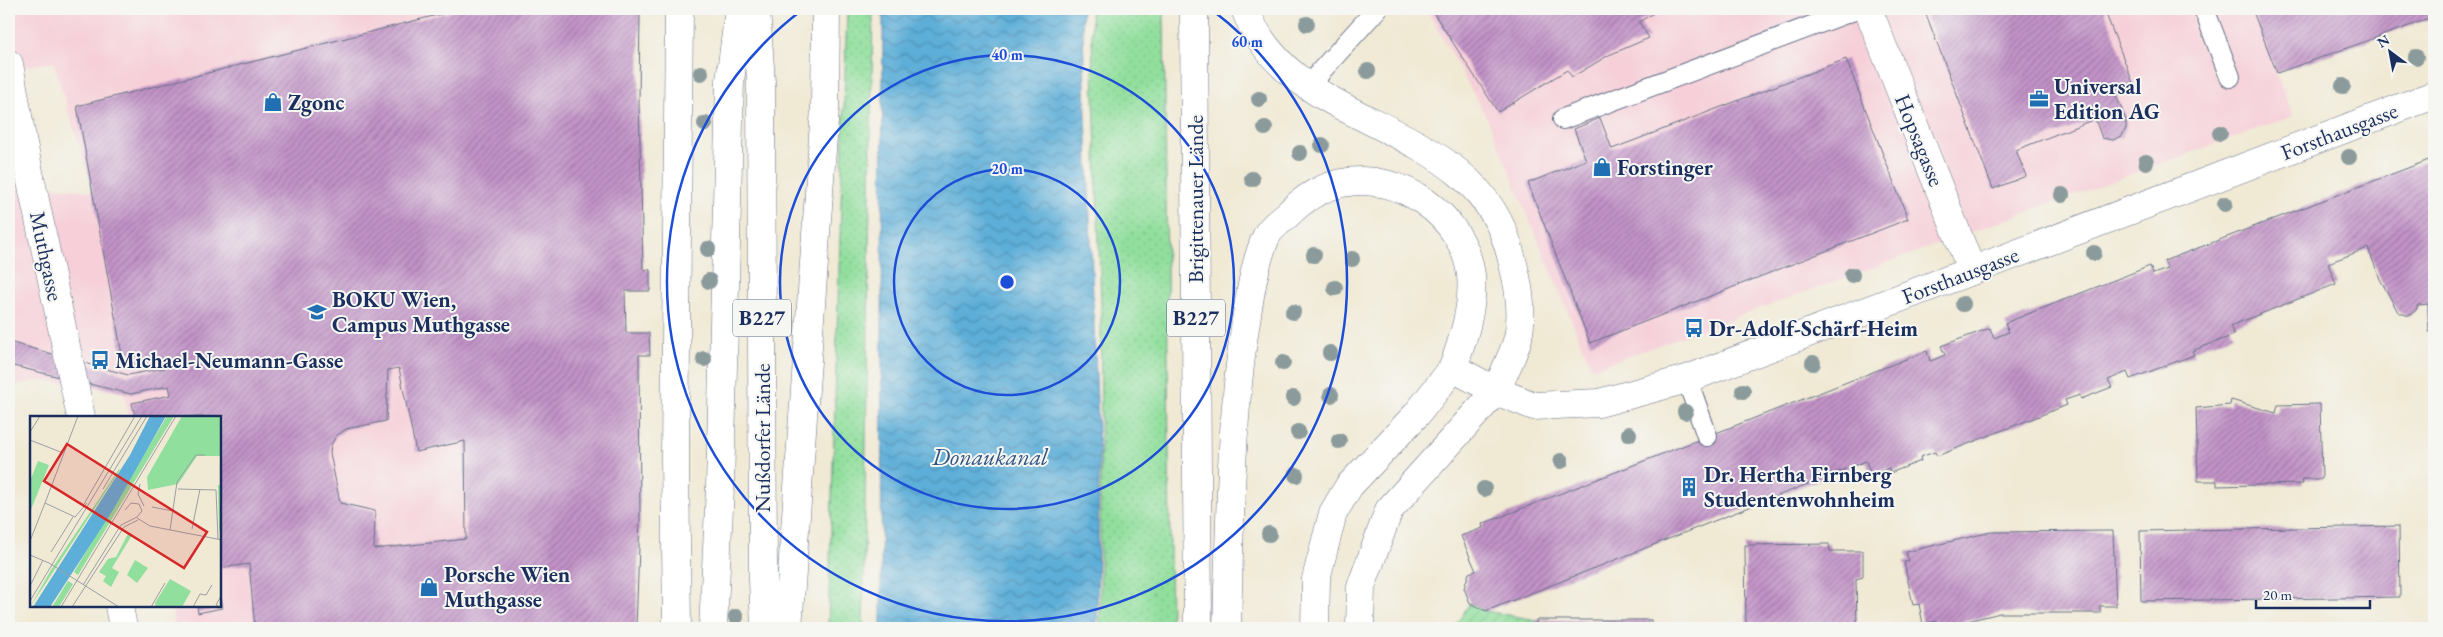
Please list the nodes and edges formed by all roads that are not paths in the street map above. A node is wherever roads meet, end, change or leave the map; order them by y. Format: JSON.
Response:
{"nodes":[{"id":1,"x":679,"y":9,"type":"edge"},
{"id":2,"x":739,"y":9,"type":"edge"},
{"id":3,"x":756,"y":9,"type":"edge"},
{"id":4,"x":826,"y":9,"type":"edge"},
{"id":5,"x":1194,"y":9,"type":"edge"},
{"id":6,"x":1245,"y":9,"type":"edge"},
{"id":7,"x":1377,"y":9,"type":"edge"},
{"id":8,"x":1857,"y":9,"type":"edge"},
{"id":9,"x":1868,"y":9,"type":"edge"},
{"id":10,"x":2204,"y":9,"type":"edge"},
{"id":11,"x":9,"y":64,"type":"edge"},
{"id":12,"x":2230,"y":77,"type":"dead end"},
{"id":13,"x":1311,"y":88,"type":"junction"},
{"id":14,"x":2434,"y":95,"type":"edge"},
{"id":15,"x":1563,"y":119,"type":"dead end"},
{"id":16,"x":15,"y":141,"type":"edge"},
{"id":17,"x":1972,"y":271,"type":"junction"},
{"id":18,"x":1453,"y":368,"type":"junction"},
{"id":19,"x":1687,"y":380,"type":"junction"},
{"id":20,"x":1496,"y":391,"type":"junction"},
{"id":21,"x":81,"y":416,"type":"edge"},
{"id":22,"x":1707,"y":436,"type":"dead end"},
{"id":23,"x":119,"y":607,"type":"edge"},
{"id":24,"x":123,"y":628,"type":"edge"},
{"id":25,"x":677,"y":628,"type":"edge"},
{"id":26,"x":713,"y":628,"type":"edge"},
{"id":27,"x":765,"y":628,"type":"edge"},
{"id":28,"x":788,"y":628,"type":"edge"},
{"id":29,"x":1198,"y":628,"type":"edge"},
{"id":30,"x":1227,"y":628,"type":"edge"},
{"id":31,"x":1315,"y":628,"type":"edge"},
{"id":32,"x":1360,"y":628,"type":"edge"}],
"edges":[{"from":1,"to":25,"type":"main road"},
{"from":2,"to":26,"type":"main road"},
{"from":3,"to":27,"type":"main road","name":"Nußdorfer Lände","number":"B227"},
{"from":4,"to":28,"type":"main road"},
{"from":5,"to":29,"type":"main road","name":"Brigittenauer Lände","number":"B227"},
{"from":6,"to":13,"type":"main road"},
{"from":7,"to":13,"type":"lane"},
{"from":8,"to":15,"type":"lane"},
{"from":9,"to":17,"type":"main road","name":"Hopsagasse"},
{"from":10,"to":12,"type":"lane"},
{"from":11,"to":16,"type":"main road","name":"Muthgasse"},
{"from":13,"to":20,"type":"main road"},
{"from":14,"to":17,"type":"main road","name":"Forsthausgasse"},
{"from":16,"to":21,"type":"main road","name":"Muthgasse"},
{"from":17,"to":19,"type":"main road","name":"Forsthausgasse"},
{"from":18,"to":20,"type":"main road","name":"Forsthausgasse"},
{"from":18,"to":30,"type":"main road"},
{"from":18,"to":31,"type":"main road"},
{"from":19,"to":20,"type":"main road","name":"Forsthausgasse"},
{"from":19,"to":22,"type":"lane"},
{"from":20,"to":32,"type":"main road"},
{"from":23,"to":24,"type":"main road"}]}
